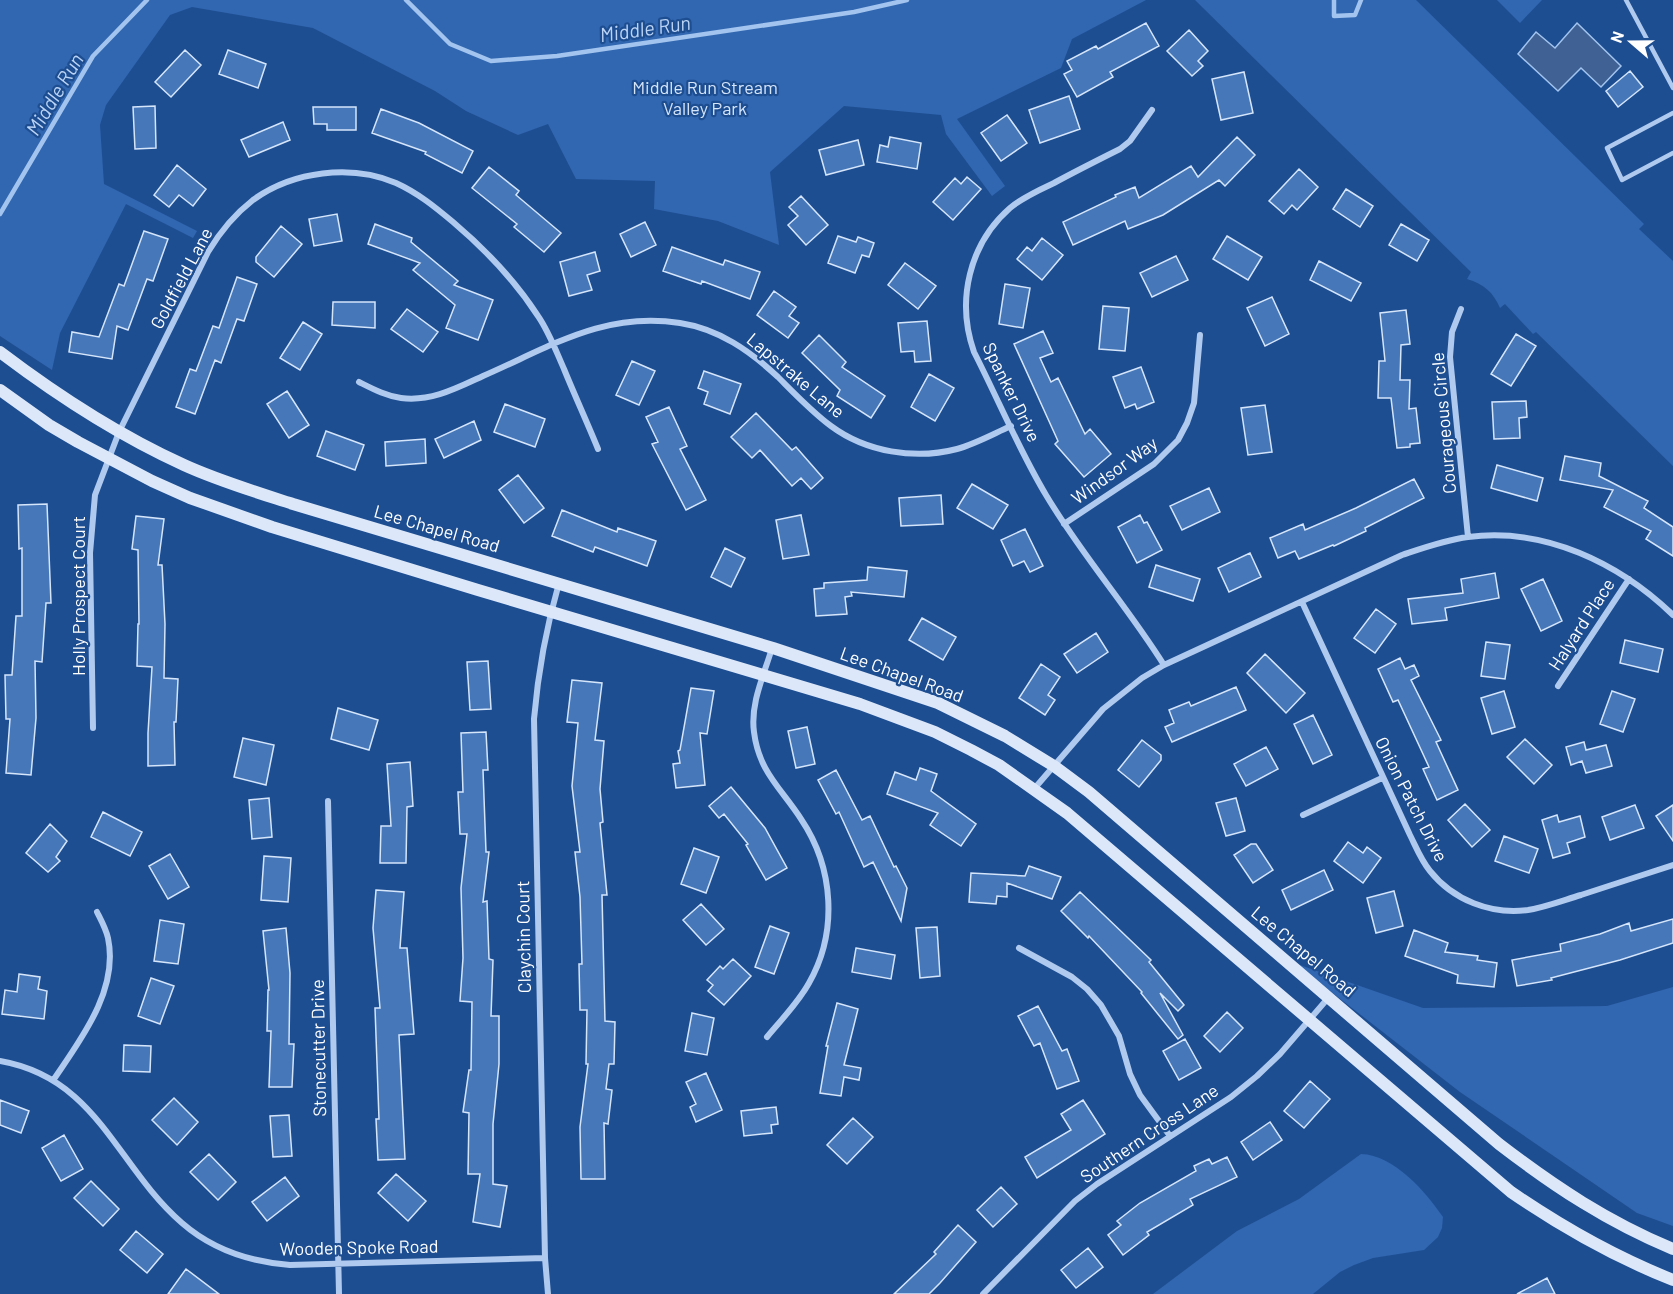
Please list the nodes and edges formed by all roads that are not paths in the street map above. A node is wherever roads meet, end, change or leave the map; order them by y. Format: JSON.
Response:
{"nodes":[{"id":1,"x":1626,"y":0,"type":"edge"},
{"id":2,"x":1673,"y":88,"type":"edge"},
{"id":3,"x":1152,"y":110,"type":"dead end"},
{"id":4,"x":1673,"y":113,"type":"edge"},
{"id":5,"x":1673,"y":153,"type":"edge"},
{"id":6,"x":1461,"y":309,"type":"dead end"},
{"id":7,"x":1200,"y":335,"type":"dead end"},
{"id":8,"x":553,"y":345,"type":"junction"},
{"id":9,"x":0,"y":352,"type":"edge"},
{"id":10,"x":359,"y":382,"type":"dead end"},
{"id":11,"x":0,"y":390,"type":"edge"},
{"id":12,"x":1011,"y":426,"type":"junction"},
{"id":13,"x":119,"y":432,"type":"junction"},
{"id":14,"x":598,"y":449,"type":"dead end"},
{"id":15,"x":108,"y":458,"type":"junction"},
{"id":16,"x":1064,"y":524,"type":"junction"},
{"id":17,"x":1468,"y":537,"type":"junction"},
{"id":18,"x":1629,"y":579,"type":"junction"},
{"id":19,"x":559,"y":582,"type":"junction"},
{"id":20,"x":1302,"y":602,"type":"junction"},
{"id":21,"x":550,"y":612,"type":"junction"},
{"id":22,"x":1673,"y":615,"type":"edge"},
{"id":23,"x":773,"y":648,"type":"junction"},
{"id":24,"x":1164,"y":665,"type":"junction"},
{"id":25,"x":764,"y":676,"type":"junction"},
{"id":26,"x":1558,"y":686,"type":"dead end"},
{"id":27,"x":93,"y":728,"type":"dead end"},
{"id":28,"x":1054,"y":766,"type":"junction"},
{"id":29,"x":1382,"y":778,"type":"junction"},
{"id":30,"x":1034,"y":789,"type":"junction"},
{"id":31,"x":328,"y":801,"type":"dead end"},
{"id":32,"x":1303,"y":815,"type":"dead end"},
{"id":33,"x":1673,"y":865,"type":"edge"},
{"id":34,"x":97,"y":912,"type":"dead end"},
{"id":35,"x":1019,"y":948,"type":"dead end"},
{"id":36,"x":1329,"y":996,"type":"junction"},
{"id":37,"x":1309,"y":1019,"type":"junction"},
{"id":38,"x":767,"y":1037,"type":"dead end"},
{"id":39,"x":0,"y":1061,"type":"edge"},
{"id":40,"x":54,"y":1079,"type":"junction"},
{"id":41,"x":1170,"y":1136,"type":"junction"},
{"id":42,"x":1673,"y":1249,"type":"edge"},
{"id":43,"x":544,"y":1258,"type":"junction"},
{"id":44,"x":338,"y":1263,"type":"junction"},
{"id":45,"x":1673,"y":1280,"type":"edge"},
{"id":46,"x":339,"y":1294,"type":"edge"},
{"id":47,"x":548,"y":1294,"type":"edge"},
{"id":48,"x":983,"y":1294,"type":"edge"}],
"edges":[{"from":1,"to":2,"type":"lane"},
{"from":3,"to":12,"type":"street","name":"Spanker Drive"},
{"from":4,"to":5,"type":"lane"},
{"from":6,"to":17,"type":"street","name":"Courageous Circle"},
{"from":7,"to":16,"type":"street","name":"Windsor Way"},
{"from":8,"to":10,"type":"street","name":"Lapstrake Lane"},
{"from":8,"to":12,"type":"street","name":"Lapstrake Lane"},
{"from":8,"to":13,"type":"street","name":"Goldfield Lane"},
{"from":8,"to":14,"type":"street","name":"Goldfield Lane"},
{"from":9,"to":13,"type":"main road","name":"Lee Chapel Road"},
{"from":11,"to":15,"type":"main road"},
{"from":12,"to":16,"type":"street","name":"Spanker Drive"},
{"from":13,"to":15,"type":"street","name":"Holly Prospect Court"},
{"from":13,"to":19,"type":"main road","name":"Lee Chapel Road"},
{"from":15,"to":21,"type":"main road"},
{"from":15,"to":27,"type":"street","name":"Holly Prospect Court"},
{"from":16,"to":24,"type":"street","name":"Spanker Drive"},
{"from":17,"to":18,"type":"street"},
{"from":17,"to":20,"type":"street"},
{"from":18,"to":22,"type":"street"},
{"from":18,"to":26,"type":"street","name":"Halyard Place"},
{"from":19,"to":21,"type":"street","name":"Claychin Court"},
{"from":19,"to":23,"type":"main road","name":"Lee Chapel Road"},
{"from":20,"to":24,"type":"street"},
{"from":20,"to":29,"type":"street","name":"Onion Patch Drive"},
{"from":21,"to":25,"type":"main road"},
{"from":21,"to":43,"type":"street","name":"Claychin Court"},
{"from":23,"to":25,"type":"street"},
{"from":23,"to":28,"type":"main road","name":"Lee Chapel Road"},
{"from":24,"to":28,"type":"street"},
{"from":25,"to":30,"type":"main road"},
{"from":25,"to":38,"type":"street"},
{"from":28,"to":30,"type":"street"},
{"from":28,"to":36,"type":"main road","name":"Lee Chapel Road"},
{"from":29,"to":32,"type":"street"},
{"from":29,"to":33,"type":"street","name":"Onion Patch Drive"},
{"from":30,"to":37,"type":"main road"},
{"from":31,"to":44,"type":"street","name":"Stonecutter Drive"},
{"from":34,"to":40,"type":"street"},
{"from":35,"to":41,"type":"street"},
{"from":36,"to":37,"type":"street","name":"Southern Cross Lane"},
{"from":36,"to":42,"type":"main road","name":"Lee Chapel Road"},
{"from":37,"to":41,"type":"street","name":"Southern Cross Lane"},
{"from":37,"to":45,"type":"main road"},
{"from":39,"to":40,"type":"street","name":"Wooden Spoke Road"},
{"from":40,"to":44,"type":"street","name":"Wooden Spoke Road"},
{"from":41,"to":48,"type":"street","name":"Southern Cross Lane"},
{"from":43,"to":44,"type":"street","name":"Wooden Spoke Road"},
{"from":43,"to":47,"type":"street","name":"Claychin Court"},
{"from":44,"to":46,"type":"street","name":"Stonecutter Drive"}]}
